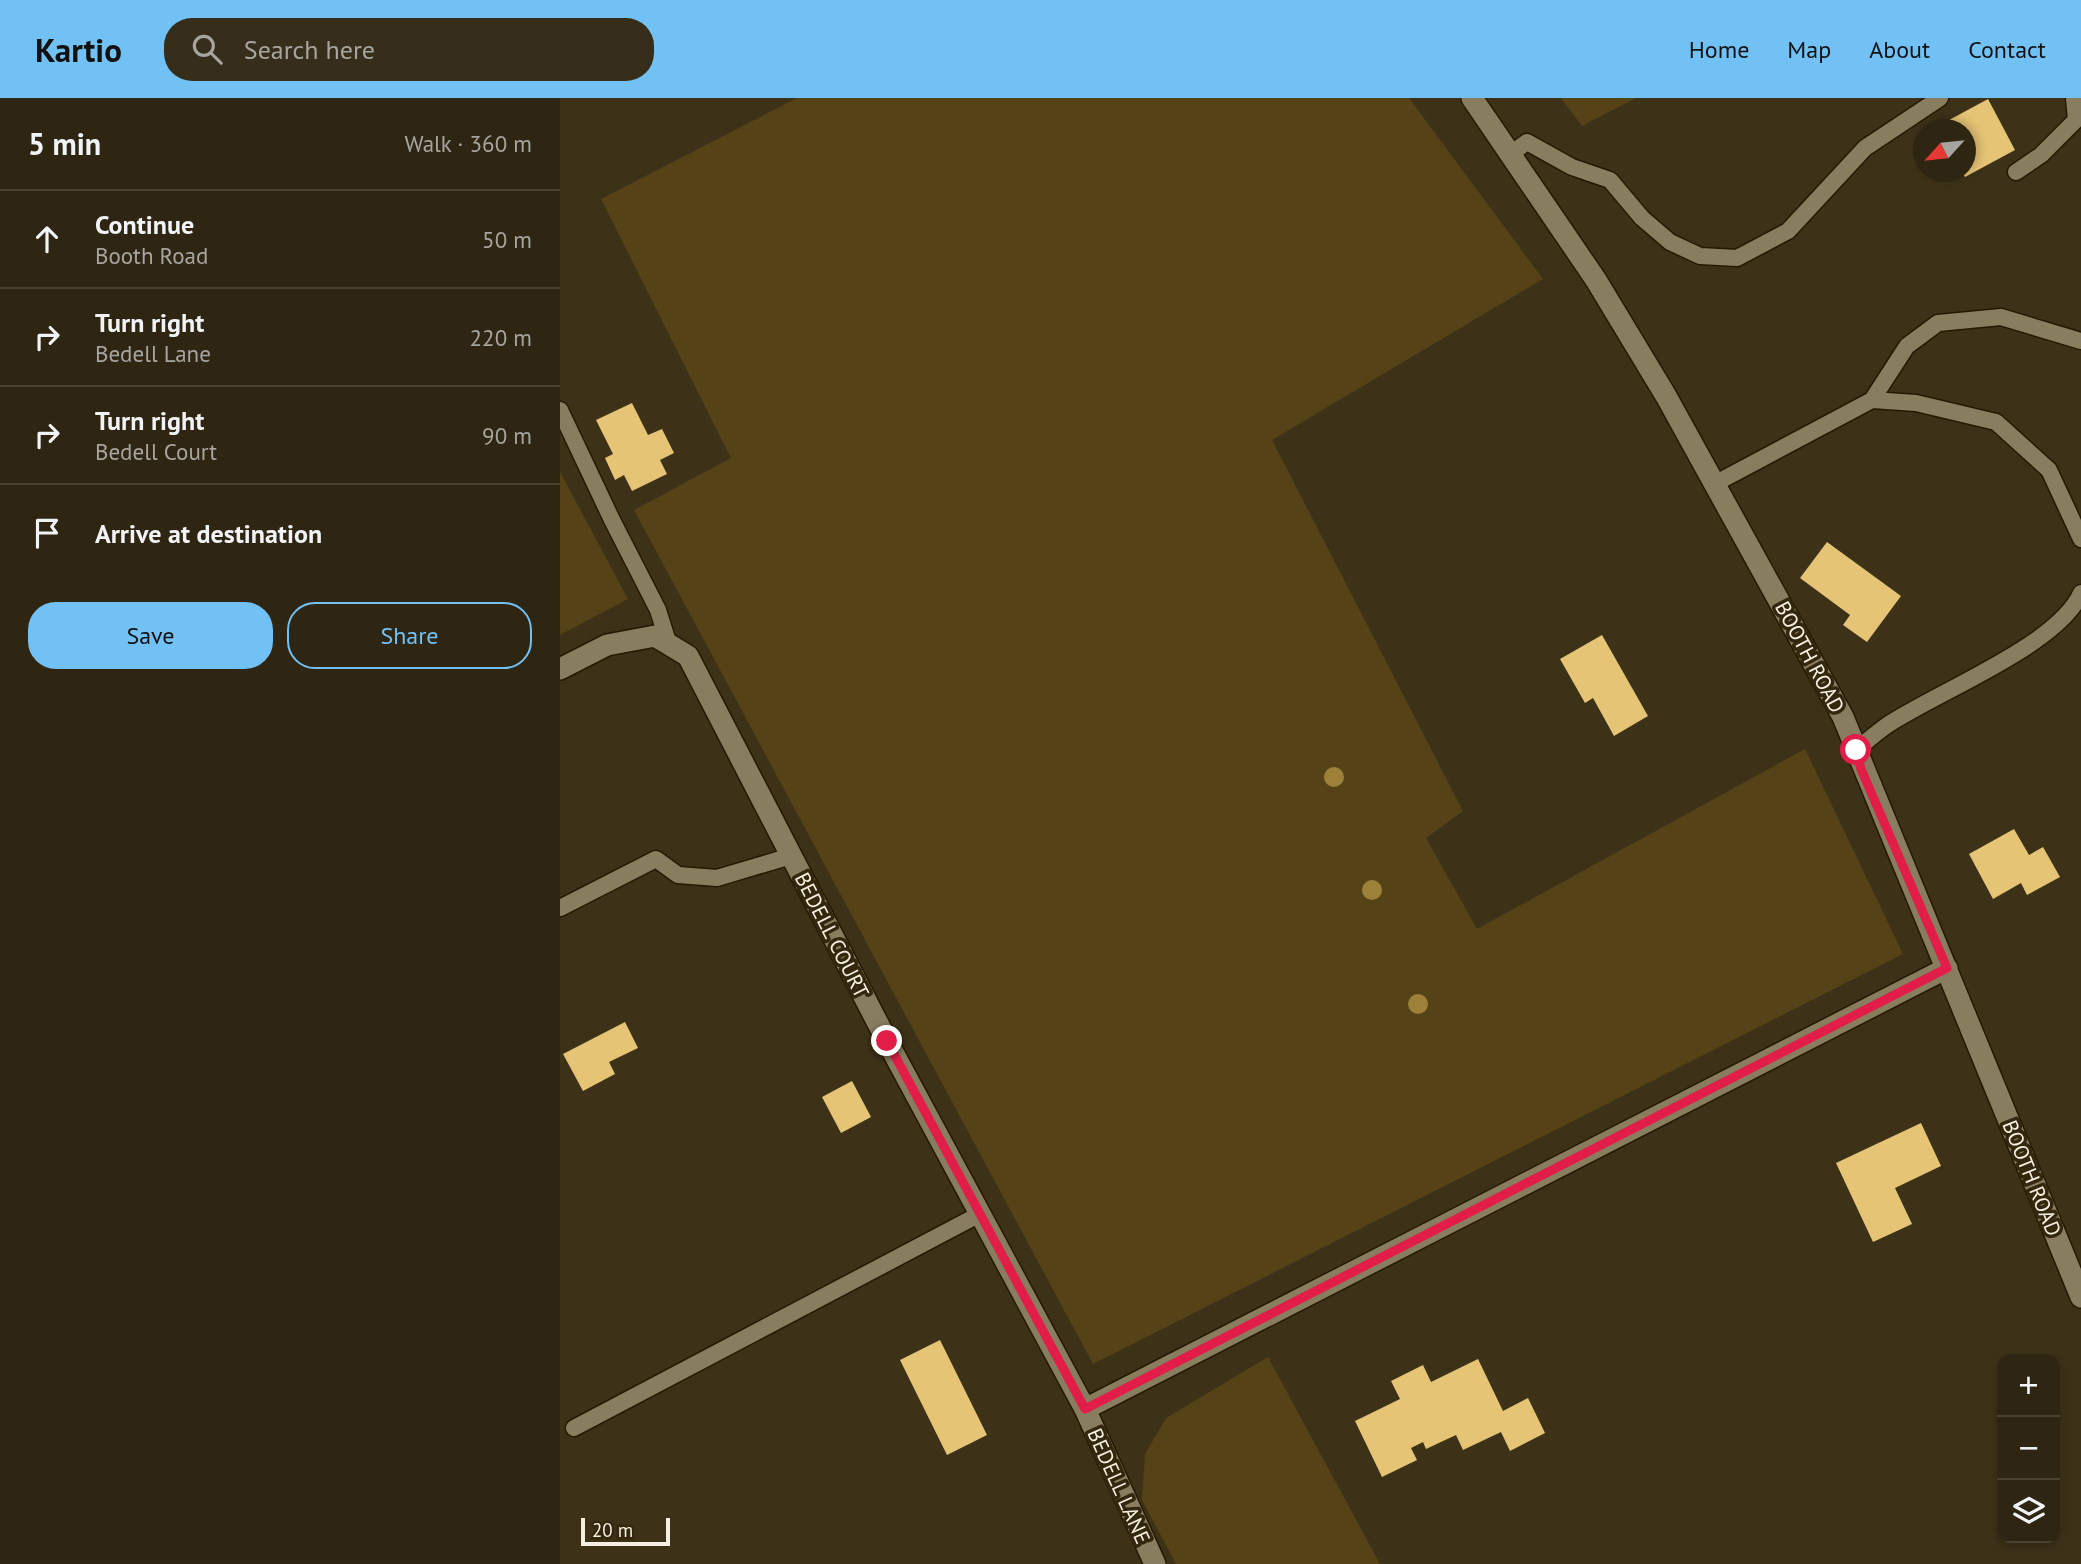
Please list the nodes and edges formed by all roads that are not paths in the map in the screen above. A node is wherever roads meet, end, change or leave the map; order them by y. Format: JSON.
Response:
{"nodes":[{"id":1,"x":1472,"y":98,"type":"edge"},
{"id":2,"x":1940,"y":98,"type":"edge"},
{"id":3,"x":2074,"y":98,"type":"edge"},
{"id":4,"x":1511,"y":153,"type":"junction"},
{"id":5,"x":2016,"y":172,"type":"dead end"},
{"id":6,"x":2081,"y":341,"type":"edge"},
{"id":7,"x":1872,"y":400,"type":"junction"},
{"id":8,"x":560,"y":410,"type":"edge"},
{"id":9,"x":1716,"y":483,"type":"junction"},
{"id":10,"x":2081,"y":539,"type":"edge"},
{"id":11,"x":2081,"y":593,"type":"edge"},
{"id":12,"x":669,"y":645,"type":"junction"},
{"id":13,"x":560,"y":669,"type":"edge"},
{"id":14,"x":1856,"y":750,"type":"junction"},
{"id":15,"x":791,"y":856,"type":"junction"},
{"id":16,"x":560,"y":908,"type":"edge"},
{"id":17,"x":1947,"y":968,"type":"junction"},
{"id":18,"x":980,"y":1214,"type":"junction"},
{"id":19,"x":2081,"y":1297,"type":"edge"},
{"id":20,"x":1085,"y":1409,"type":"junction"},
{"id":21,"x":573,"y":1428,"type":"dead end"},
{"id":22,"x":1154,"y":1564,"type":"edge"}],
"edges":[{"from":1,"to":4,"type":"street","name":"BOOTH ROAD"},
{"from":2,"to":4,"type":"lane"},
{"from":3,"to":5,"type":"lane"},
{"from":4,"to":9,"type":"street","name":"BOOTH ROAD"},
{"from":6,"to":7,"type":"lane"},
{"from":7,"to":9,"type":"lane"},
{"from":7,"to":10,"type":"lane"},
{"from":8,"to":12,"type":"lane"},
{"from":9,"to":14,"type":"street","name":"BOOTH ROAD"},
{"from":11,"to":14,"type":"lane"},
{"from":12,"to":13,"type":"street"},
{"from":12,"to":15,"type":"street","name":"BEDELL COURT"},
{"from":14,"to":17,"type":"street","name":"BOOTH ROAD"},
{"from":15,"to":16,"type":"lane"},
{"from":15,"to":18,"type":"street","name":"BEDELL COURT"},
{"from":17,"to":19,"type":"street","name":"BOOTH ROAD"},
{"from":17,"to":20,"type":"street","name":"BEDELL LANE"},
{"from":18,"to":20,"type":"street","name":"BEDELL COURT"},
{"from":18,"to":21,"type":"lane"},
{"from":20,"to":22,"type":"street","name":"BEDELL LANE"}]}
